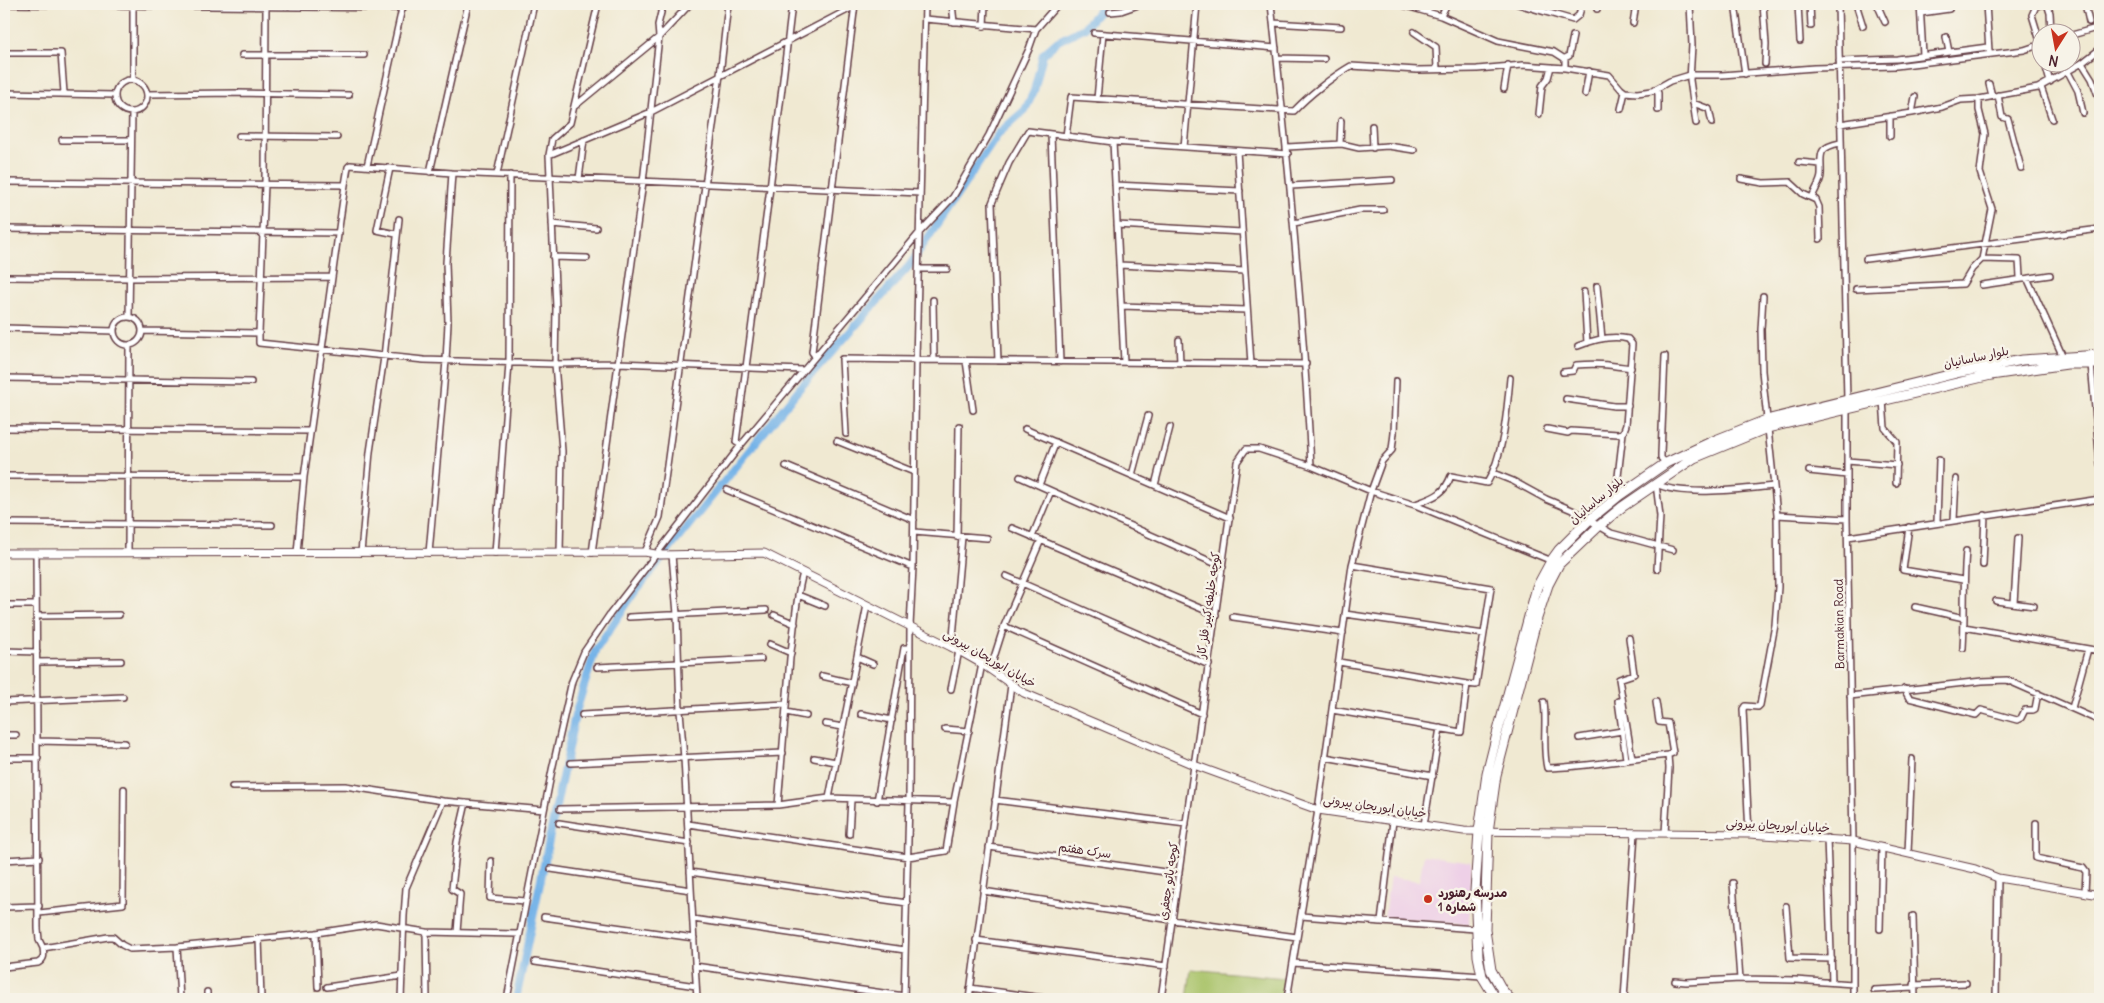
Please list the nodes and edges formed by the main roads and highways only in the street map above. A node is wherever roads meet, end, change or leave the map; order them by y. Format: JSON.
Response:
{"nodes":[{"id":1,"x":2100,"y":355,"type":"edge"},
{"id":2,"x":2065,"y":360,"type":"junction"},
{"id":3,"x":2096,"y":364,"type":"edge"},
{"id":4,"x":1847,"y":404,"type":"junction"},
{"id":5,"x":1767,"y":424,"type":"junction"},
{"id":6,"x":1555,"y":562,"type":"junction"},
{"id":7,"x":1484,"y":832,"type":"junction"},
{"id":8,"x":1496,"y":999,"type":"edge"},
{"id":9,"x":1510,"y":999,"type":"edge"}],
"edges":[{"from":1,"to":2,"type":"highway","name":"بلوار ساسانیان"},
{"from":2,"to":3,"type":"highway","name":"بلوار ساسانیان"},
{"from":2,"to":4,"type":"highway","name":"بلوار ساسانیان"},
{"from":2,"to":4,"type":"highway","name":"بلوار ساسانیان"},
{"from":4,"to":5,"type":"highway","name":"بلوار ساسانیان"},
{"from":5,"to":6,"type":"highway","name":"بلوار ساسانیان"},
{"from":5,"to":6,"type":"highway","name":"بلوار ساسانیان"},
{"from":6,"to":7,"type":"highway","name":"بلوار ساسانیان"},
{"from":7,"to":8,"type":"highway","name":"بلوار ساسانیان"},
{"from":7,"to":9,"type":"highway","name":"بلوار ساسانیان"}]}
